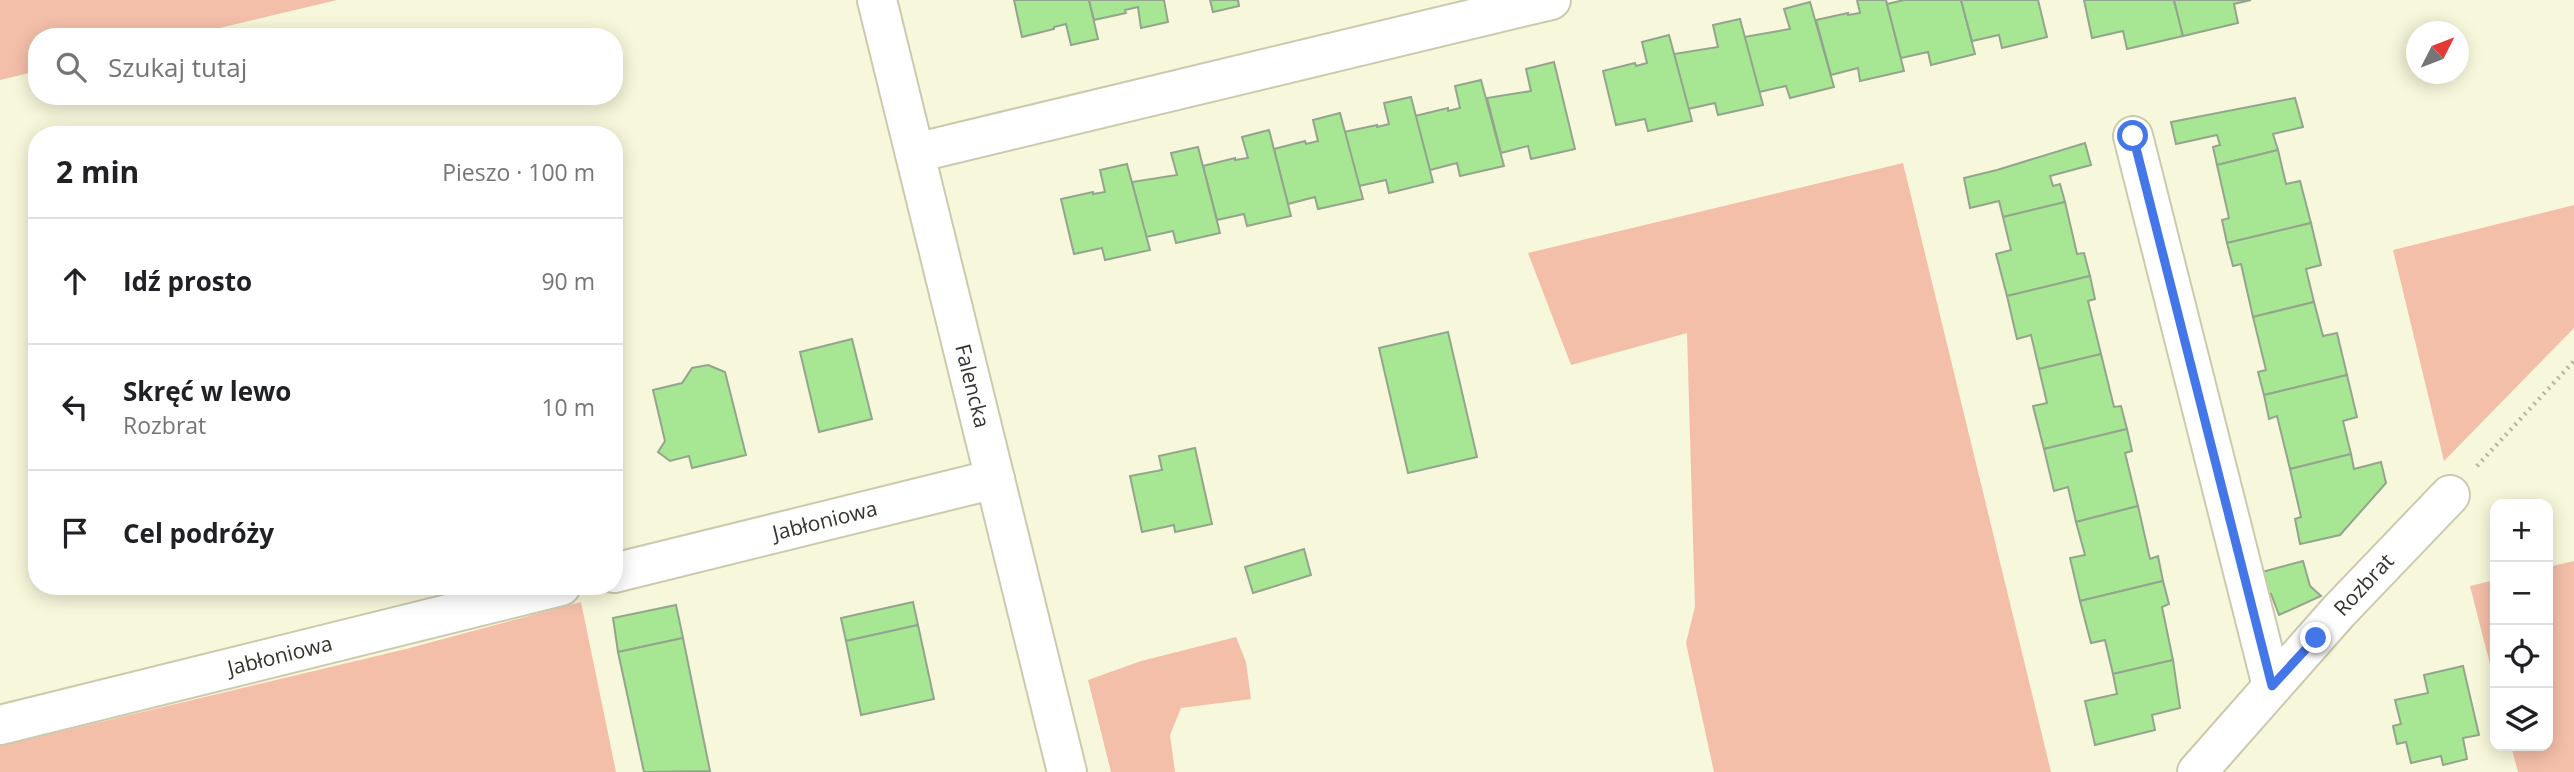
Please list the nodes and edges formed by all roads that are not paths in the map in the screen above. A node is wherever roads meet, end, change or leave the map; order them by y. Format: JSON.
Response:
{"nodes":[{"id":1,"x":877,"y":0,"type":"edge"},
{"id":2,"x":1551,"y":0,"type":"edge"},
{"id":3,"x":2133,"y":136,"type":"dead end"},
{"id":4,"x":915,"y":153,"type":"junction"},
{"id":5,"x":995,"y":479,"type":"junction"},
{"id":6,"x":2450,"y":495,"type":"road end"},
{"id":7,"x":623,"y":571,"type":"edge"},
{"id":8,"x":525,"y":595,"type":"edge"},
{"id":9,"x":2272,"y":686,"type":"junction"},
{"id":10,"x":0,"y":725,"type":"edge"},
{"id":11,"x":1067,"y":772,"type":"edge"},
{"id":12,"x":2197,"y":772,"type":"edge"}],
"edges":[{"from":1,"to":4,"type":"street","name":"Falencka"},
{"from":2,"to":4,"type":"street"},
{"from":3,"to":9,"type":"street"},
{"from":4,"to":5,"type":"street","name":"Falencka"},
{"from":5,"to":7,"type":"street","name":"Jabłoniowa"},
{"from":5,"to":11,"type":"street","name":"Falencka"},
{"from":6,"to":9,"type":"street","name":"Rozbrat"},
{"from":8,"to":10,"type":"street","name":"Jabłoniowa"},
{"from":9,"to":12,"type":"street","name":"Rozbrat"}]}
